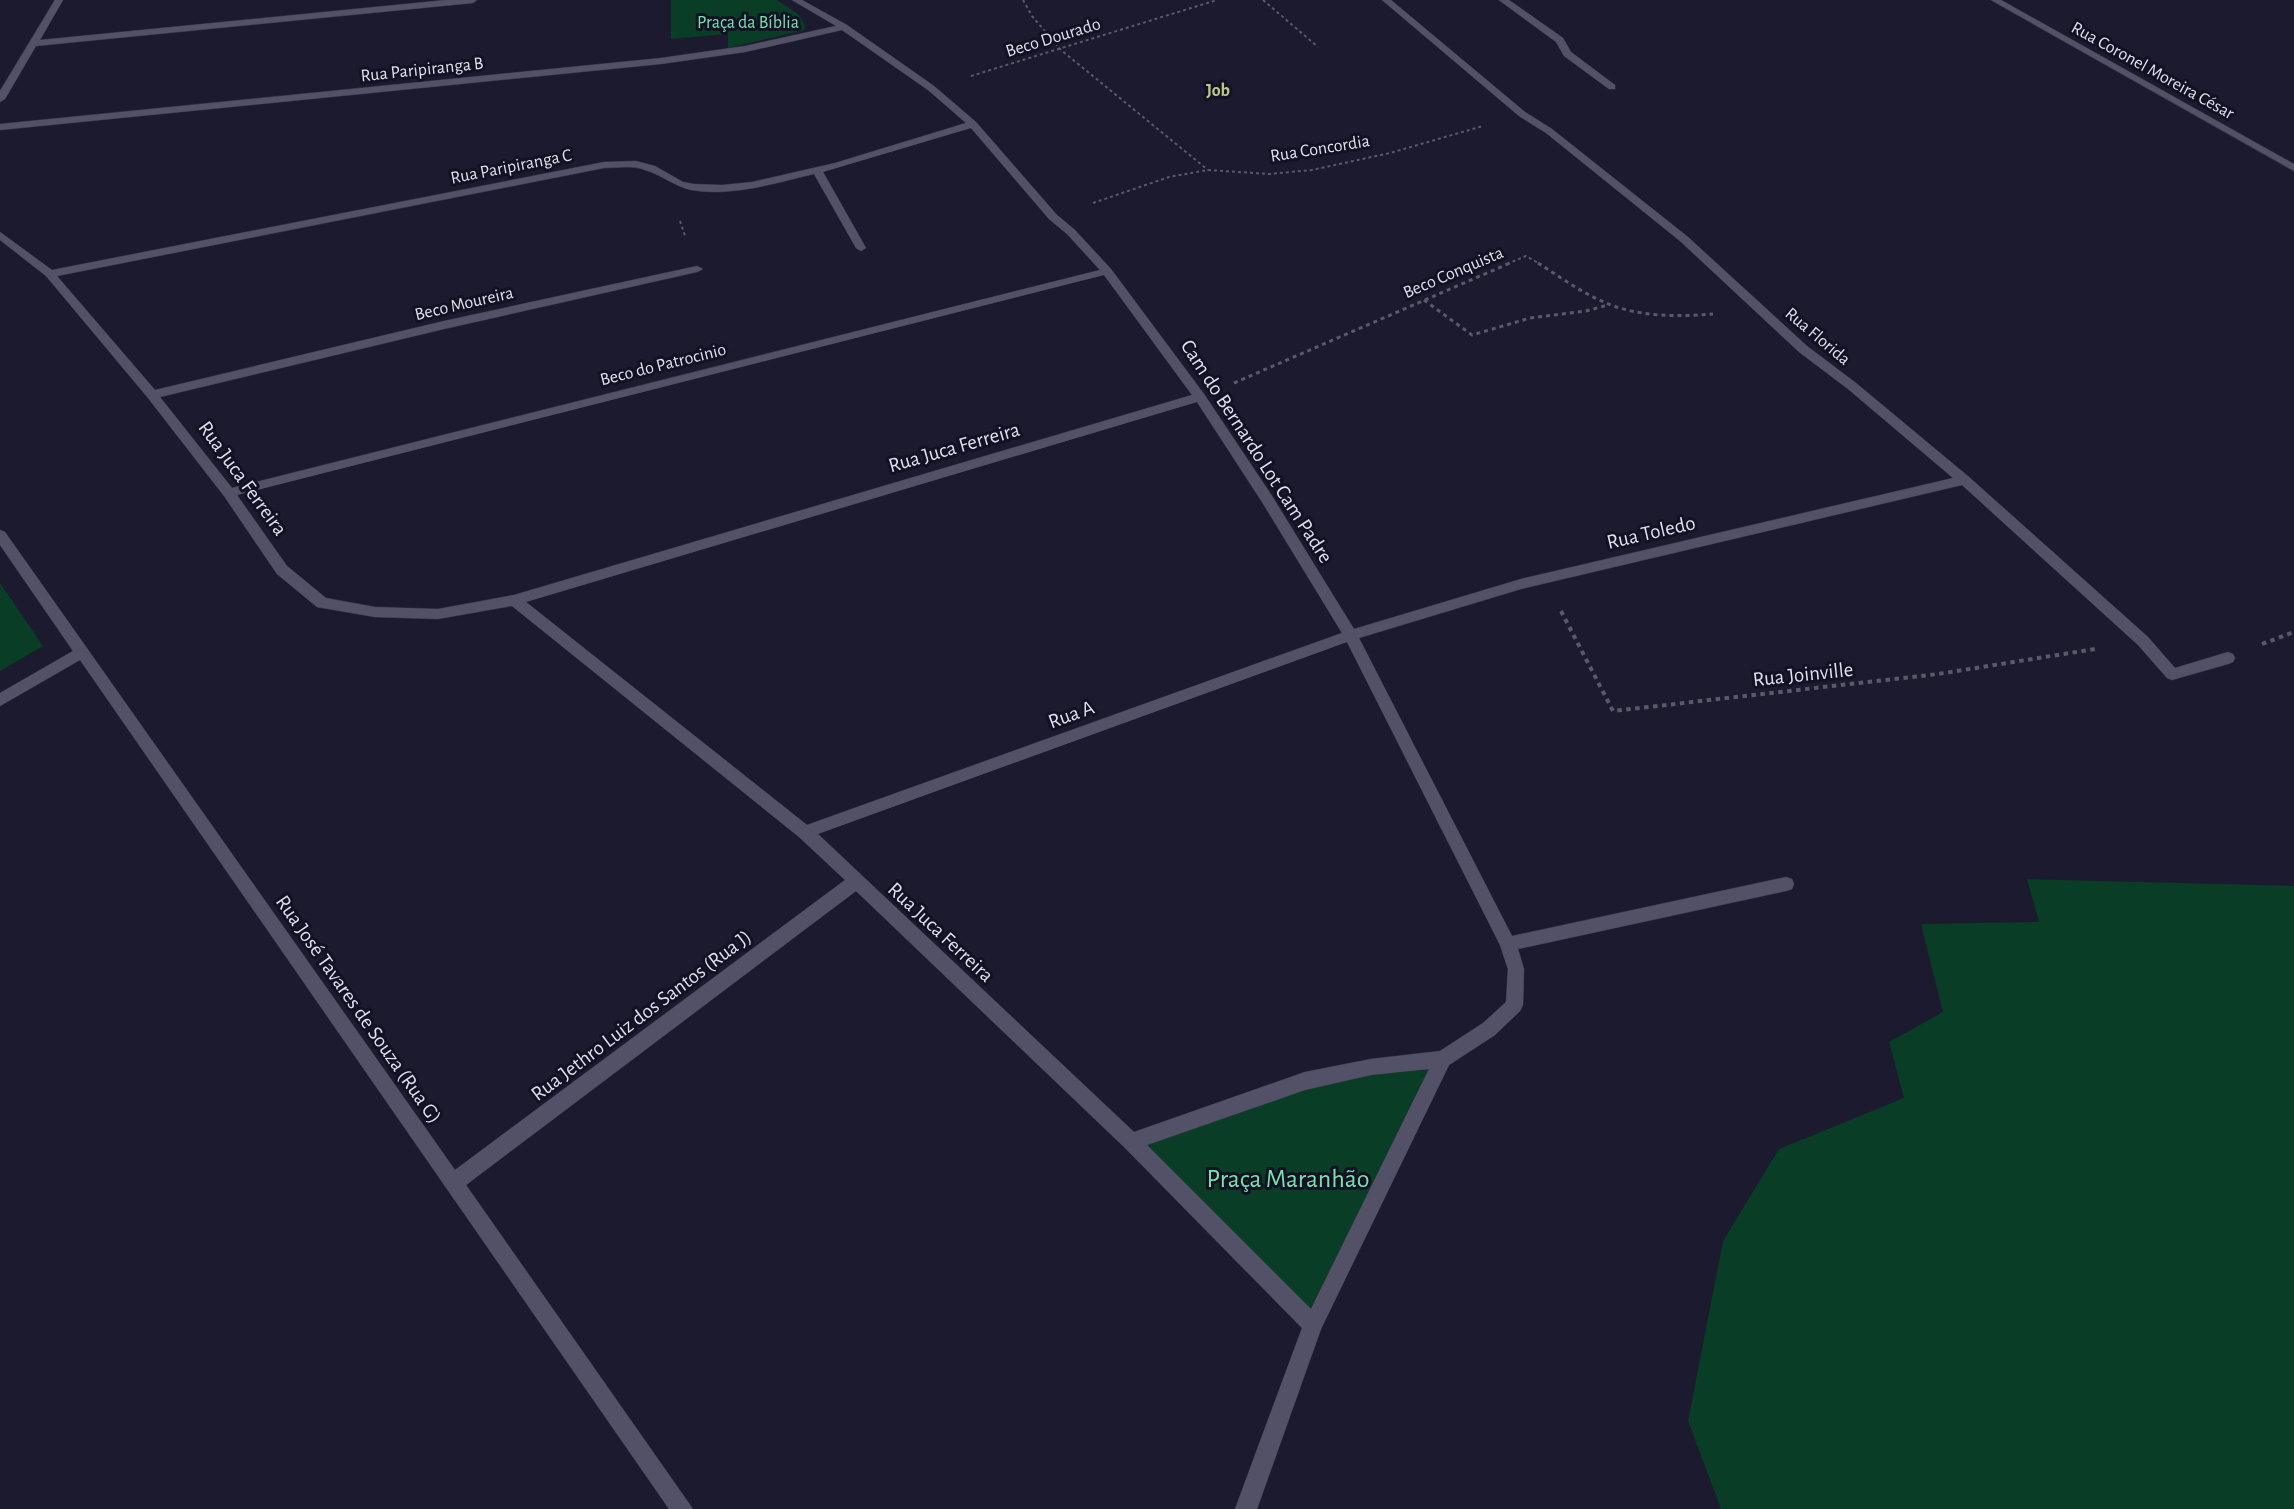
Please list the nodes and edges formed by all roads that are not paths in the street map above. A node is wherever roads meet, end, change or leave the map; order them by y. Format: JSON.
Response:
{"nodes":[{"id":1,"x":59,"y":0,"type":"edge"},
{"id":2,"x":473,"y":0,"type":"edge"},
{"id":3,"x":796,"y":0,"type":"edge"},
{"id":4,"x":1386,"y":0,"type":"edge"},
{"id":5,"x":1503,"y":0,"type":"edge"},
{"id":6,"x":1995,"y":0,"type":"edge"},
{"id":7,"x":844,"y":27,"type":"junction"},
{"id":8,"x":34,"y":43,"type":"junction"},
{"id":9,"x":1612,"y":87,"type":"dead end"},
{"id":10,"x":0,"y":99,"type":"edge"},
{"id":11,"x":973,"y":124,"type":"junction"},
{"id":12,"x":0,"y":128,"type":"edge"},
{"id":13,"x":2294,"y":168,"type":"edge"},
{"id":14,"x":817,"y":170,"type":"junction"},
{"id":15,"x":0,"y":235,"type":"edge"},
{"id":16,"x":861,"y":248,"type":"dead end"},
{"id":17,"x":697,"y":269,"type":"road end"},
{"id":18,"x":1107,"y":271,"type":"junction"},
{"id":19,"x":50,"y":274,"type":"junction"},
{"id":20,"x":152,"y":395,"type":"junction"},
{"id":21,"x":1200,"y":398,"type":"junction"},
{"id":22,"x":1964,"y":480,"type":"junction"},
{"id":23,"x":229,"y":493,"type":"junction"},
{"id":24,"x":0,"y":535,"type":"edge"},
{"id":25,"x":514,"y":600,"type":"junction"},
{"id":26,"x":1350,"y":635,"type":"junction"},
{"id":27,"x":83,"y":652,"type":"junction"},
{"id":28,"x":2228,"y":658,"type":"dead end"},
{"id":29,"x":0,"y":700,"type":"edge"},
{"id":30,"x":805,"y":832,"type":"junction"},
{"id":31,"x":855,"y":882,"type":"junction"},
{"id":32,"x":1786,"y":884,"type":"dead end"},
{"id":33,"x":1508,"y":944,"type":"junction"},
{"id":34,"x":1443,"y":1059,"type":"junction"},
{"id":35,"x":1131,"y":1142,"type":"junction"},
{"id":36,"x":453,"y":1183,"type":"junction"},
{"id":37,"x":1313,"y":1325,"type":"junction"},
{"id":38,"x":682,"y":1509,"type":"edge"},
{"id":39,"x":1246,"y":1509,"type":"edge"}],
"edges":[{"from":1,"to":8,"type":"street"},
{"from":2,"to":8,"type":"street"},
{"from":3,"to":7,"type":"street","name":"Cam do Bernardo Lot Cam Padre"},
{"from":4,"to":22,"type":"street","name":"Rua Florida"},
{"from":5,"to":9,"type":"street"},
{"from":6,"to":13,"type":"street","name":"Rua Coronel Moreira César"},
{"from":7,"to":11,"type":"street","name":"Cam do Bernardo Lot Cam Padre"},
{"from":7,"to":12,"type":"street","name":"Rua Paripiranga B"},
{"from":8,"to":10,"type":"street"},
{"from":11,"to":14,"type":"street","name":"Rua Paripiranga C"},
{"from":11,"to":18,"type":"street","name":"Cam do Bernardo Lot Cam Padre"},
{"from":14,"to":16,"type":"street"},
{"from":14,"to":19,"type":"street","name":"Rua Paripiranga C"},
{"from":15,"to":19,"type":"street","name":"Rua Juca Ferreira"},
{"from":17,"to":20,"type":"street","name":"Beco Moureira"},
{"from":18,"to":21,"type":"street","name":"Cam do Bernardo Lot Cam Padre"},
{"from":18,"to":23,"type":"street","name":"Beco do Patrocinio"},
{"from":19,"to":20,"type":"street","name":"Rua Juca Ferreira"},
{"from":20,"to":23,"type":"street","name":"Rua Juca Ferreira"},
{"from":21,"to":25,"type":"street","name":"Rua Juca Ferreira"},
{"from":21,"to":26,"type":"street","name":"Cam do Bernardo Lot Cam Padre"},
{"from":22,"to":26,"type":"street","name":"Rua Toledo"},
{"from":22,"to":28,"type":"street","name":"Rua Florida"},
{"from":23,"to":25,"type":"street","name":"Rua Juca Ferreira"},
{"from":24,"to":27,"type":"street","name":"Rua José Tavares de Souza (Rua G)"},
{"from":25,"to":30,"type":"street","name":"Rua Juca Ferreira"},
{"from":26,"to":30,"type":"street","name":"Rua A"},
{"from":26,"to":33,"type":"street","name":"Cam do Bernardo Lot Cam Padre"},
{"from":27,"to":29,"type":"street"},
{"from":27,"to":36,"type":"street","name":"Rua José Tavares de Souza (Rua G)"},
{"from":30,"to":31,"type":"street","name":"Rua Juca Ferreira"},
{"from":31,"to":35,"type":"street","name":"Rua Juca Ferreira"},
{"from":31,"to":36,"type":"street","name":"Rua Jethro Luiz dos Santos (Rua J)"},
{"from":32,"to":33,"type":"street"},
{"from":33,"to":34,"type":"street","name":"Cam do Bernardo Lot Cam Padre"},
{"from":34,"to":35,"type":"street"},
{"from":34,"to":37,"type":"street"},
{"from":35,"to":37,"type":"street","name":"Rua Juca Ferreira"},
{"from":36,"to":38,"type":"street","name":"Rua José Tavares de Souza (Rua G)"},
{"from":37,"to":39,"type":"street"}]}
